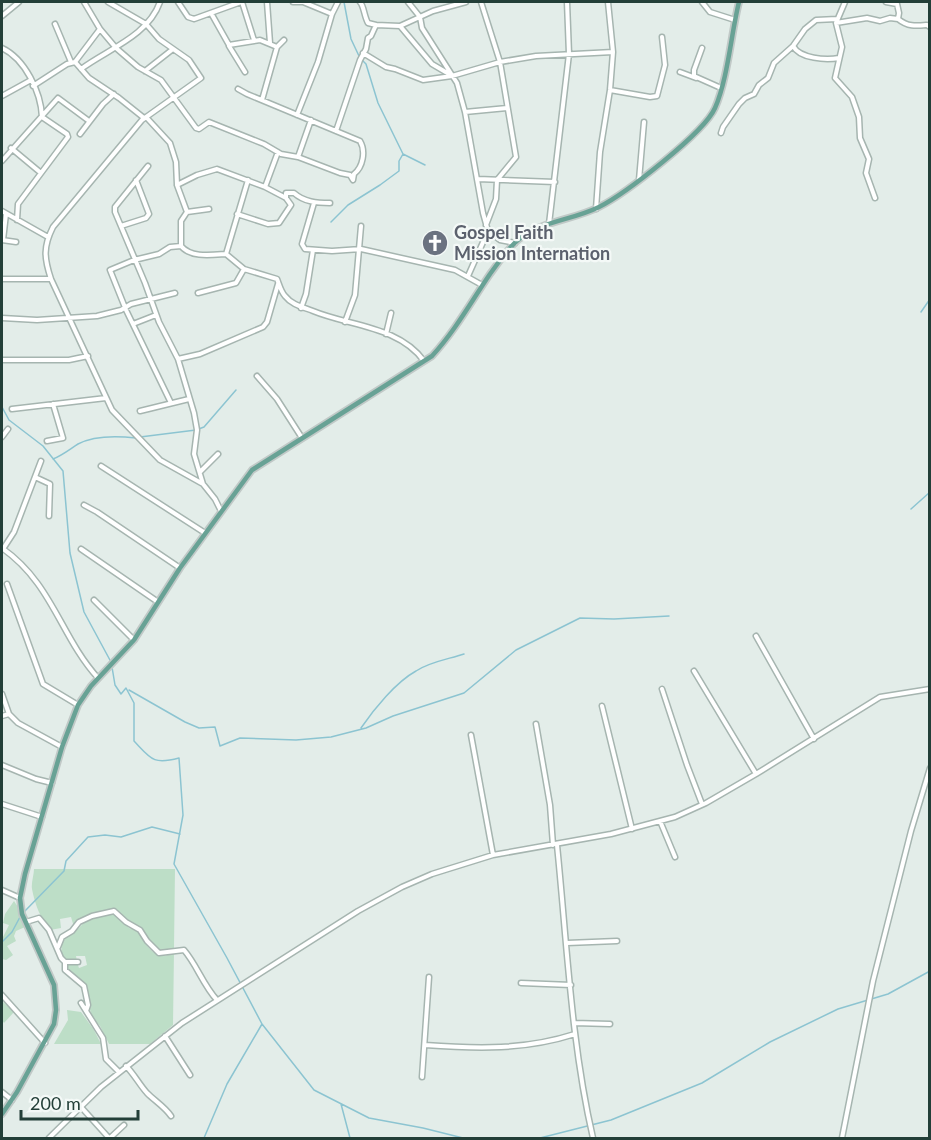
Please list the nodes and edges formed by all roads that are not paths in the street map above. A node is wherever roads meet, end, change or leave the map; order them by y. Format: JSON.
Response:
{"nodes":[{"id":1,"x":19,"y":2,"type":"edge"},
{"id":2,"x":84,"y":2,"type":"edge"},
{"id":3,"x":108,"y":2,"type":"edge"},
{"id":4,"x":178,"y":2,"type":"edge"},
{"id":5,"x":242,"y":2,"type":"edge"},
{"id":6,"x":267,"y":2,"type":"edge"},
{"id":7,"x":293,"y":2,"type":"edge"},
{"id":8,"x":339,"y":2,"type":"edge"},
{"id":9,"x":360,"y":2,"type":"edge"},
{"id":10,"x":408,"y":2,"type":"edge"},
{"id":11,"x":466,"y":2,"type":"edge"},
{"id":12,"x":481,"y":2,"type":"edge"},
{"id":13,"x":567,"y":2,"type":"edge"},
{"id":14,"x":608,"y":2,"type":"edge"},
{"id":15,"x":702,"y":2,"type":"edge"},
{"id":16,"x":739,"y":2,"type":"edge"},
{"id":17,"x":845,"y":2,"type":"edge"},
{"id":18,"x":886,"y":2,"type":"edge"},
{"id":19,"x":161,"y":3,"type":"edge"},
{"id":20,"x":211,"y":13,"type":"junction"},
{"id":21,"x":332,"y":14,"type":"junction"},
{"id":22,"x":2,"y":16,"type":"edge"},
{"id":23,"x":420,"y":16,"type":"junction"},
{"id":24,"x":898,"y":19,"type":"junction"},
{"id":25,"x":735,"y":20,"type":"junction"},
{"id":26,"x":837,"y":21,"type":"junction"},
{"id":27,"x":55,"y":24,"type":"dead end"},
{"id":28,"x":146,"y":24,"type":"junction"},
{"id":29,"x":376,"y":25,"type":"junction"},
{"id":30,"x":400,"y":26,"type":"junction"},
{"id":31,"x":930,"y":27,"type":"edge"},
{"id":32,"x":100,"y":29,"type":"junction"},
{"id":33,"x":662,"y":37,"type":"dead end"},
{"id":34,"x":254,"y":40,"type":"junction"},
{"id":35,"x":284,"y":40,"type":"dead end"},
{"id":36,"x":270,"y":43,"type":"junction"},
{"id":37,"x":229,"y":45,"type":"junction"},
{"id":38,"x":793,"y":46,"type":"junction"},
{"id":39,"x":277,"y":47,"type":"junction"},
{"id":40,"x":2,"y":48,"type":"edge"},
{"id":41,"x":116,"y":48,"type":"junction"},
{"id":42,"x":702,"y":48,"type":"dead end"},
{"id":43,"x":173,"y":49,"type":"junction"},
{"id":44,"x":613,"y":52,"type":"junction"},
{"id":45,"x":363,"y":53,"type":"junction"},
{"id":46,"x":569,"y":54,"type":"junction"},
{"id":47,"x":839,"y":58,"type":"junction"},
{"id":48,"x":73,"y":62,"type":"junction"},
{"id":49,"x":500,"y":62,"type":"junction"},
{"id":50,"x":81,"y":69,"type":"junction"},
{"id":51,"x":145,"y":71,"type":"junction"},
{"id":52,"x":245,"y":72,"type":"dead end"},
{"id":53,"x":680,"y":72,"type":"dead end"},
{"id":54,"x":452,"y":76,"type":"junction"},
{"id":55,"x":696,"y":78,"type":"junction"},
{"id":56,"x":32,"y":80,"type":"junction"},
{"id":57,"x":33,"y":86,"type":"junction"},
{"id":58,"x":721,"y":88,"type":"junction"},
{"id":59,"x":238,"y":89,"type":"dead end"},
{"id":60,"x":610,"y":90,"type":"junction"},
{"id":61,"x":114,"y":94,"type":"junction"},
{"id":62,"x":2,"y":96,"type":"edge"},
{"id":63,"x":174,"y":98,"type":"junction"},
{"id":64,"x":262,"y":100,"type":"junction"},
{"id":65,"x":507,"y":108,"type":"junction"},
{"id":66,"x":465,"y":112,"type":"junction"},
{"id":67,"x":297,"y":115,"type":"junction"},
{"id":68,"x":42,"y":117,"type":"junction"},
{"id":69,"x":145,"y":117,"type":"junction"},
{"id":70,"x":310,"y":120,"type":"junction"},
{"id":71,"x":89,"y":121,"type":"junction"},
{"id":72,"x":644,"y":122,"type":"dead end"},
{"id":73,"x":336,"y":131,"type":"junction"},
{"id":74,"x":721,"y":133,"type":"dead end"},
{"id":75,"x":80,"y":134,"type":"dead end"},
{"id":76,"x":11,"y":148,"type":"junction"},
{"id":77,"x":278,"y":152,"type":"junction"},
{"id":78,"x":298,"y":157,"type":"junction"},
{"id":79,"x":2,"y":161,"type":"edge"},
{"id":80,"x":148,"y":166,"type":"dead end"},
{"id":81,"x":41,"y":173,"type":"junction"},
{"id":82,"x":478,"y":179,"type":"junction"},
{"id":83,"x":136,"y":180,"type":"junction"},
{"id":84,"x":248,"y":180,"type":"junction"},
{"id":85,"x":497,"y":180,"type":"junction"},
{"id":86,"x":639,"y":180,"type":"junction"},
{"id":87,"x":555,"y":182,"type":"junction"},
{"id":88,"x":177,"y":185,"type":"junction"},
{"id":89,"x":265,"y":187,"type":"junction"},
{"id":90,"x":286,"y":198,"type":"junction"},
{"id":91,"x":875,"y":198,"type":"dead end"},
{"id":92,"x":314,"y":203,"type":"junction"},
{"id":93,"x":330,"y":203,"type":"dead end"},
{"id":94,"x":596,"y":208,"type":"junction"},
{"id":95,"x":208,"y":209,"type":"dead end"},
{"id":96,"x":187,"y":212,"type":"junction"},
{"id":97,"x":4,"y":213,"type":"edge"},
{"id":98,"x":237,"y":214,"type":"junction"},
{"id":99,"x":16,"y":220,"type":"junction"},
{"id":100,"x":549,"y":224,"type":"junction"},
{"id":101,"x":486,"y":225,"type":"junction"},
{"id":102,"x":121,"y":226,"type":"junction"},
{"id":103,"x":361,"y":226,"type":"dead end"},
{"id":104,"x":488,"y":231,"type":"junction"},
{"id":105,"x":48,"y":237,"type":"junction"},
{"id":106,"x":2,"y":240,"type":"edge"},
{"id":107,"x":16,"y":242,"type":"dead end"},
{"id":108,"x":515,"y":243,"type":"junction"},
{"id":109,"x":181,"y":246,"type":"junction"},
{"id":110,"x":357,"y":249,"type":"junction"},
{"id":111,"x":313,"y":250,"type":"junction"},
{"id":112,"x":226,"y":254,"type":"junction"},
{"id":113,"x":134,"y":260,"type":"junction"},
{"id":114,"x":244,"y":269,"type":"junction"},
{"id":115,"x":468,"y":276,"type":"junction"},
{"id":116,"x":2,"y":279,"type":"edge"},
{"id":117,"x":51,"y":279,"type":"junction"},
{"id":118,"x":279,"y":283,"type":"junction"},
{"id":119,"x":482,"y":285,"type":"junction"},
{"id":120,"x":175,"y":293,"type":"dead end"},
{"id":121,"x":198,"y":293,"type":"dead end"},
{"id":122,"x":151,"y":299,"type":"junction"},
{"id":123,"x":125,"y":307,"type":"junction"},
{"id":124,"x":301,"y":308,"type":"junction"},
{"id":125,"x":391,"y":313,"type":"dead end"},
{"id":126,"x":156,"y":315,"type":"junction"},
{"id":127,"x":2,"y":318,"type":"edge"},
{"id":128,"x":71,"y":319,"type":"junction"},
{"id":129,"x":345,"y":322,"type":"junction"},
{"id":130,"x":133,"y":324,"type":"junction"},
{"id":131,"x":386,"y":334,"type":"junction"},
{"id":132,"x":88,"y":356,"type":"junction"},
{"id":133,"x":178,"y":359,"type":"junction"},
{"id":134,"x":2,"y":360,"type":"edge"},
{"id":135,"x":424,"y":362,"type":"junction"},
{"id":136,"x":257,"y":376,"type":"dead end"},
{"id":137,"x":106,"y":398,"type":"junction"},
{"id":138,"x":189,"y":399,"type":"junction"},
{"id":139,"x":171,"y":403,"type":"junction"},
{"id":140,"x":53,"y":404,"type":"junction"},
{"id":141,"x":12,"y":409,"type":"dead end"},
{"id":142,"x":140,"y":411,"type":"dead end"},
{"id":143,"x":8,"y":429,"type":"dead end"},
{"id":144,"x":2,"y":437,"type":"edge"},
{"id":145,"x":302,"y":438,"type":"junction"},
{"id":146,"x":47,"y":441,"type":"dead end"},
{"id":147,"x":218,"y":454,"type":"dead end"},
{"id":148,"x":41,"y":461,"type":"dead end"},
{"id":149,"x":101,"y":466,"type":"dead end"},
{"id":150,"x":200,"y":472,"type":"junction"},
{"id":151,"x":34,"y":477,"type":"junction"},
{"id":152,"x":203,"y":484,"type":"junction"},
{"id":153,"x":84,"y":505,"type":"dead end"},
{"id":154,"x":221,"y":511,"type":"junction"},
{"id":155,"x":49,"y":516,"type":"dead end"},
{"id":156,"x":205,"y":534,"type":"junction"},
{"id":157,"x":2,"y":549,"type":"edge"},
{"id":158,"x":81,"y":549,"type":"dead end"},
{"id":159,"x":180,"y":568,"type":"junction"},
{"id":160,"x":7,"y":584,"type":"dead end"},
{"id":161,"x":94,"y":600,"type":"dead end"},
{"id":162,"x":158,"y":602,"type":"junction"},
{"id":163,"x":756,"y":636,"type":"dead end"},
{"id":164,"x":134,"y":640,"type":"junction"},
{"id":165,"x":694,"y":671,"type":"dead end"},
{"id":166,"x":98,"y":678,"type":"junction"},
{"id":167,"x":662,"y":689,"type":"dead end"},
{"id":168,"x":930,"y":689,"type":"edge"},
{"id":169,"x":2,"y":694,"type":"edge"},
{"id":170,"x":78,"y":705,"type":"junction"},
{"id":171,"x":602,"y":706,"type":"dead end"},
{"id":172,"x":9,"y":714,"type":"junction"},
{"id":173,"x":2,"y":716,"type":"edge"},
{"id":174,"x":536,"y":724,"type":"dead end"},
{"id":175,"x":471,"y":735,"type":"dead end"},
{"id":176,"x":814,"y":739,"type":"junction"},
{"id":177,"x":62,"y":747,"type":"junction"},
{"id":178,"x":2,"y":765,"type":"edge"},
{"id":179,"x":930,"y":768,"type":"edge"},
{"id":180,"x":756,"y":774,"type":"junction"},
{"id":181,"x":52,"y":783,"type":"junction"},
{"id":182,"x":2,"y":804,"type":"edge"},
{"id":183,"x":702,"y":805,"type":"junction"},
{"id":184,"x":42,"y":818,"type":"junction"},
{"id":185,"x":660,"y":822,"type":"junction"},
{"id":186,"x":632,"y":829,"type":"junction"},
{"id":187,"x":555,"y":845,"type":"junction"},
{"id":188,"x":493,"y":855,"type":"junction"},
{"id":189,"x":675,"y":857,"type":"dead end"},
{"id":190,"x":2,"y":890,"type":"edge"},
{"id":191,"x":20,"y":898,"type":"junction"},
{"id":192,"x":26,"y":922,"type":"junction"},
{"id":193,"x":617,"y":941,"type":"dead end"},
{"id":194,"x":567,"y":943,"type":"junction"},
{"id":195,"x":58,"y":947,"type":"junction"},
{"id":196,"x":65,"y":962,"type":"junction"},
{"id":197,"x":78,"y":962,"type":"dead end"},
{"id":198,"x":429,"y":977,"type":"dead end"},
{"id":199,"x":521,"y":983,"type":"dead end"},
{"id":200,"x":571,"y":985,"type":"junction"},
{"id":201,"x":2,"y":995,"type":"edge"},
{"id":202,"x":217,"y":1000,"type":"junction"},
{"id":203,"x":81,"y":1003,"type":"dead end"},
{"id":204,"x":86,"y":1011,"type":"junction"},
{"id":205,"x":574,"y":1023,"type":"junction"},
{"id":206,"x":610,"y":1024,"type":"dead end"},
{"id":207,"x":575,"y":1034,"type":"junction"},
{"id":208,"x":165,"y":1036,"type":"junction"},
{"id":209,"x":45,"y":1043,"type":"junction"},
{"id":210,"x":425,"y":1045,"type":"junction"},
{"id":211,"x":126,"y":1066,"type":"junction"},
{"id":212,"x":118,"y":1072,"type":"junction"},
{"id":213,"x":190,"y":1075,"type":"dead end"},
{"id":214,"x":422,"y":1077,"type":"dead end"},
{"id":215,"x":2,"y":1092,"type":"edge"},
{"id":216,"x":12,"y":1100,"type":"junction"},
{"id":217,"x":81,"y":1107,"type":"junction"},
{"id":218,"x":2,"y":1114,"type":"edge"},
{"id":219,"x":171,"y":1116,"type":"dead end"},
{"id":220,"x":124,"y":1125,"type":"dead end"},
{"id":221,"x":49,"y":1138,"type":"edge"},
{"id":222,"x":110,"y":1138,"type":"edge"},
{"id":223,"x":593,"y":1138,"type":"edge"},
{"id":224,"x":842,"y":1138,"type":"edge"}],
"edges":[{"from":1,"to":22,"type":"street"},
{"from":2,"to":32,"type":"street"},
{"from":3,"to":28,"type":"street"},
{"from":4,"to":20,"type":"street"},
{"from":5,"to":20,"type":"street"},
{"from":5,"to":34,"type":"street"},
{"from":6,"to":36,"type":"street"},
{"from":7,"to":21,"type":"street"},
{"from":8,"to":21,"type":"street"},
{"from":9,"to":29,"type":"street"},
{"from":10,"to":23,"type":"street"},
{"from":11,"to":23,"type":"street"},
{"from":12,"to":49,"type":"street"},
{"from":13,"to":46,"type":"street"},
{"from":14,"to":44,"type":"street"},
{"from":15,"to":25,"type":"street"},
{"from":16,"to":25,"type":"main road"},
{"from":17,"to":26,"type":"street"},
{"from":18,"to":24,"type":"street"},
{"from":19,"to":28,"type":"street"},
{"from":20,"to":37,"type":"street"},
{"from":21,"to":67,"type":"street"},
{"from":23,"to":30,"type":"street"},
{"from":23,"to":54,"type":"street"},
{"from":24,"to":26,"type":"street"},
{"from":24,"to":31,"type":"street"},
{"from":25,"to":58,"type":"main road"},
{"from":26,"to":38,"type":"street"},
{"from":26,"to":47,"type":"street"},
{"from":27,"to":48,"type":"street"},
{"from":28,"to":41,"type":"street"},
{"from":28,"to":43,"type":"street"},
{"from":29,"to":30,"type":"street"},
{"from":29,"to":45,"type":"street"},
{"from":30,"to":54,"type":"street"},
{"from":32,"to":41,"type":"street"},
{"from":32,"to":48,"type":"street"},
{"from":33,"to":60,"type":"street"},
{"from":34,"to":36,"type":"street"},
{"from":34,"to":37,"type":"street"},
{"from":35,"to":39,"type":"street"},
{"from":36,"to":39,"type":"street"},
{"from":37,"to":52,"type":"street"},
{"from":38,"to":47,"type":"street"},
{"from":38,"to":74,"type":"street"},
{"from":39,"to":64,"type":"street"},
{"from":40,"to":56,"type":"street"},
{"from":41,"to":50,"type":"street"},
{"from":41,"to":51,"type":"street"},
{"from":42,"to":55,"type":"street"},
{"from":43,"to":51,"type":"street"},
{"from":43,"to":63,"type":"street"},
{"from":44,"to":46,"type":"street"},
{"from":44,"to":60,"type":"street"},
{"from":45,"to":54,"type":"street"},
{"from":45,"to":73,"type":"street"},
{"from":46,"to":49,"type":"street"},
{"from":46,"to":87,"type":"street"},
{"from":47,"to":91,"type":"street"},
{"from":48,"to":50,"type":"street"},
{"from":48,"to":57,"type":"street"},
{"from":49,"to":54,"type":"street"},
{"from":49,"to":65,"type":"street"},
{"from":50,"to":61,"type":"street"},
{"from":51,"to":63,"type":"street"},
{"from":53,"to":55,"type":"street"},
{"from":54,"to":66,"type":"street"},
{"from":55,"to":58,"type":"street"},
{"from":56,"to":57,"type":"street"},
{"from":56,"to":62,"type":"street"},
{"from":57,"to":68,"type":"street"},
{"from":58,"to":86,"type":"main road"},
{"from":59,"to":64,"type":"street"},
{"from":60,"to":94,"type":"street"},
{"from":61,"to":69,"type":"street"},
{"from":61,"to":71,"type":"street"},
{"from":63,"to":69,"type":"street"},
{"from":63,"to":77,"type":"street"},
{"from":64,"to":67,"type":"street"},
{"from":65,"to":66,"type":"street"},
{"from":65,"to":85,"type":"street"},
{"from":66,"to":82,"type":"street"},
{"from":67,"to":70,"type":"street"},
{"from":68,"to":71,"type":"street"},
{"from":68,"to":76,"type":"street"},
{"from":68,"to":81,"type":"street"},
{"from":69,"to":88,"type":"street"},
{"from":69,"to":105,"type":"street"},
{"from":70,"to":73,"type":"street"},
{"from":70,"to":78,"type":"street"},
{"from":71,"to":75,"type":"street"},
{"from":72,"to":86,"type":"street"},
{"from":73,"to":78,"type":"street"},
{"from":76,"to":79,"type":"street"},
{"from":76,"to":81,"type":"street"},
{"from":77,"to":78,"type":"street"},
{"from":77,"to":89,"type":"street"},
{"from":80,"to":83,"type":"street"},
{"from":81,"to":99,"type":"street"},
{"from":82,"to":85,"type":"street"},
{"from":82,"to":101,"type":"street"},
{"from":83,"to":102,"type":"street"},
{"from":83,"to":102,"type":"street"},
{"from":84,"to":88,"type":"street"},
{"from":84,"to":89,"type":"street"},
{"from":84,"to":98,"type":"street"},
{"from":85,"to":87,"type":"street"},
{"from":85,"to":101,"type":"street"},
{"from":86,"to":94,"type":"main road"},
{"from":87,"to":100,"type":"street"},
{"from":88,"to":96,"type":"street"},
{"from":89,"to":90,"type":"street"},
{"from":90,"to":92,"type":"street"},
{"from":90,"to":98,"type":"street"},
{"from":92,"to":93,"type":"street"},
{"from":92,"to":111,"type":"street"},
{"from":94,"to":100,"type":"main road"},
{"from":95,"to":96,"type":"street"},
{"from":96,"to":109,"type":"street"},
{"from":97,"to":99,"type":"street"},
{"from":97,"to":106,"type":"street"},
{"from":98,"to":112,"type":"street"},
{"from":99,"to":105,"type":"street"},
{"from":100,"to":108,"type":"main road"},
{"from":101,"to":104,"type":"street"},
{"from":102,"to":113,"type":"street"},
{"from":103,"to":110,"type":"street"},
{"from":104,"to":108,"type":"street"},
{"from":104,"to":115,"type":"street"},
{"from":105,"to":117,"type":"street"},
{"from":106,"to":107,"type":"street"},
{"from":108,"to":119,"type":"main road"},
{"from":109,"to":112,"type":"street"},
{"from":109,"to":113,"type":"street"},
{"from":110,"to":111,"type":"street"},
{"from":110,"to":115,"type":"street"},
{"from":110,"to":129,"type":"street"},
{"from":111,"to":124,"type":"street"},
{"from":112,"to":114,"type":"street"},
{"from":113,"to":122,"type":"street"},
{"from":113,"to":123,"type":"street"},
{"from":114,"to":118,"type":"street"},
{"from":114,"to":121,"type":"street"},
{"from":115,"to":119,"type":"street"},
{"from":116,"to":117,"type":"street"},
{"from":117,"to":128,"type":"street"},
{"from":118,"to":124,"type":"street"},
{"from":118,"to":133,"type":"street"},
{"from":119,"to":135,"type":"main road"},
{"from":120,"to":122,"type":"street"},
{"from":122,"to":123,"type":"street"},
{"from":122,"to":126,"type":"street"},
{"from":123,"to":128,"type":"street"},
{"from":123,"to":130,"type":"street"},
{"from":124,"to":129,"type":"street"},
{"from":125,"to":131,"type":"street"},
{"from":126,"to":130,"type":"street"},
{"from":126,"to":133,"type":"street"},
{"from":127,"to":128,"type":"street"},
{"from":128,"to":132,"type":"street"},
{"from":129,"to":131,"type":"street"},
{"from":130,"to":139,"type":"street"},
{"from":131,"to":135,"type":"street"},
{"from":132,"to":134,"type":"street"},
{"from":132,"to":137,"type":"street"},
{"from":133,"to":138,"type":"street"},
{"from":135,"to":145,"type":"main road"},
{"from":136,"to":145,"type":"street"},
{"from":137,"to":140,"type":"street"},
{"from":137,"to":152,"type":"street"},
{"from":138,"to":139,"type":"street"},
{"from":138,"to":150,"type":"street"},
{"from":139,"to":142,"type":"street"},
{"from":140,"to":141,"type":"street"},
{"from":140,"to":146,"type":"street"},
{"from":143,"to":144,"type":"street"},
{"from":145,"to":154,"type":"main road"},
{"from":147,"to":150,"type":"street"},
{"from":148,"to":151,"type":"street"},
{"from":149,"to":156,"type":"street"},
{"from":150,"to":152,"type":"street"},
{"from":151,"to":155,"type":"street"},
{"from":151,"to":157,"type":"street"},
{"from":152,"to":154,"type":"street"},
{"from":153,"to":159,"type":"street"},
{"from":154,"to":156,"type":"main road"},
{"from":156,"to":159,"type":"main road"},
{"from":157,"to":166,"type":"street"},
{"from":158,"to":162,"type":"street"},
{"from":159,"to":162,"type":"main road"},
{"from":160,"to":170,"type":"street"},
{"from":161,"to":164,"type":"street"},
{"from":162,"to":164,"type":"main road"},
{"from":163,"to":176,"type":"street"},
{"from":164,"to":166,"type":"main road"},
{"from":165,"to":180,"type":"street"},
{"from":166,"to":170,"type":"main road"},
{"from":167,"to":183,"type":"street"},
{"from":168,"to":176,"type":"street"},
{"from":169,"to":172,"type":"street"},
{"from":170,"to":177,"type":"main road"},
{"from":171,"to":186,"type":"street"},
{"from":172,"to":173,"type":"street"},
{"from":172,"to":177,"type":"street"},
{"from":174,"to":187,"type":"street"},
{"from":175,"to":188,"type":"street"},
{"from":176,"to":180,"type":"street"},
{"from":177,"to":181,"type":"main road"},
{"from":178,"to":181,"type":"street"},
{"from":179,"to":224,"type":"street"},
{"from":180,"to":183,"type":"street"},
{"from":181,"to":184,"type":"main road"},
{"from":182,"to":184,"type":"street"},
{"from":183,"to":185,"type":"street"},
{"from":184,"to":191,"type":"main road"},
{"from":185,"to":186,"type":"street"},
{"from":185,"to":189,"type":"street"},
{"from":186,"to":187,"type":"street"},
{"from":187,"to":188,"type":"street"},
{"from":187,"to":194,"type":"street"},
{"from":188,"to":202,"type":"street"},
{"from":190,"to":191,"type":"street"},
{"from":191,"to":192,"type":"main road"},
{"from":192,"to":195,"type":"street"},
{"from":192,"to":209,"type":"main road"},
{"from":193,"to":194,"type":"street"},
{"from":194,"to":200,"type":"street"},
{"from":195,"to":196,"type":"street"},
{"from":195,"to":202,"type":"street"},
{"from":196,"to":197,"type":"street"},
{"from":196,"to":204,"type":"street"},
{"from":198,"to":210,"type":"street"},
{"from":199,"to":200,"type":"street"},
{"from":200,"to":205,"type":"street"},
{"from":201,"to":209,"type":"street"},
{"from":202,"to":208,"type":"street"},
{"from":203,"to":204,"type":"street"},
{"from":204,"to":212,"type":"street"},
{"from":205,"to":206,"type":"street"},
{"from":205,"to":207,"type":"street"},
{"from":207,"to":210,"type":"street"},
{"from":207,"to":223,"type":"street"},
{"from":208,"to":211,"type":"street"},
{"from":208,"to":213,"type":"street"},
{"from":209,"to":216,"type":"main road"},
{"from":210,"to":214,"type":"street"},
{"from":211,"to":212,"type":"street"},
{"from":211,"to":219,"type":"street"},
{"from":212,"to":217,"type":"street"},
{"from":215,"to":216,"type":"street"},
{"from":216,"to":218,"type":"main road"},
{"from":217,"to":221,"type":"street"},
{"from":217,"to":222,"type":"street"},
{"from":220,"to":222,"type":"street"}]}
